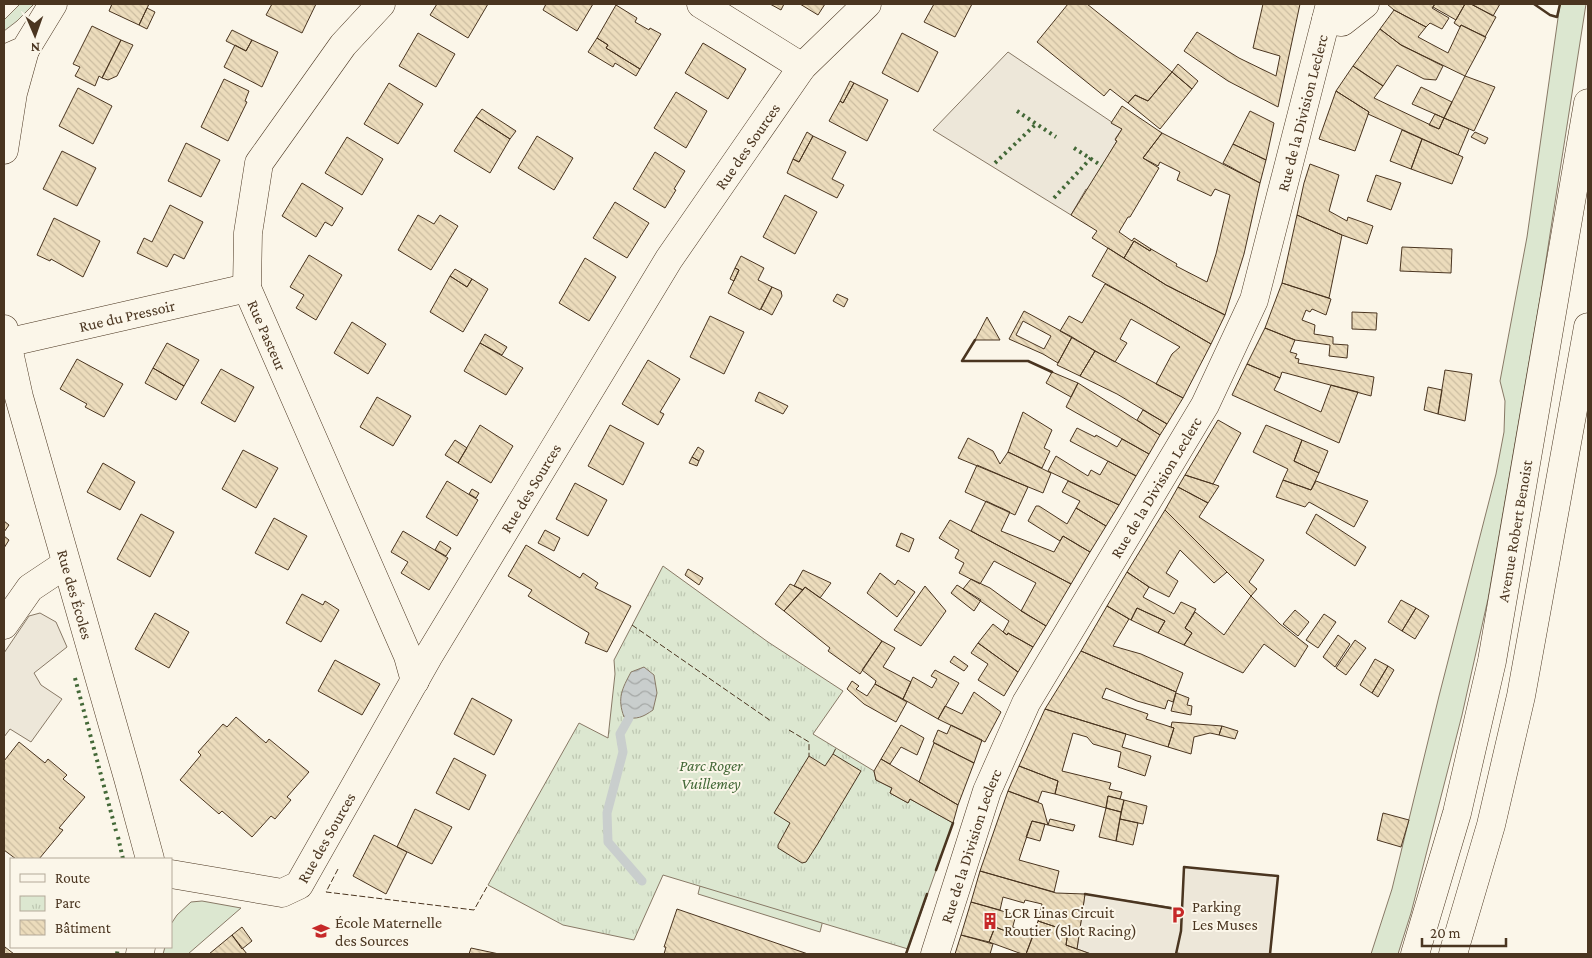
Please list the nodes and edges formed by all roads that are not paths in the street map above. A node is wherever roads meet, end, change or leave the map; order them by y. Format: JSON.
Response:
{"nodes":[{"id":1,"x":53,"y":4,"type":"edge"},
{"id":2,"x":381,"y":4,"type":"edge"},
{"id":3,"x":700,"y":4,"type":"edge"},
{"id":4,"x":867,"y":4,"type":"edge"},
{"id":5,"x":1366,"y":4,"type":"edge"},
{"id":6,"x":1328,"y":12,"type":"edge"},
{"id":7,"x":14,"y":55,"type":"edge"},
{"id":8,"x":802,"y":68,"type":"junction"},
{"id":9,"x":1588,"y":103,"type":"edge"},
{"id":10,"x":4,"y":150,"type":"edge"},
{"id":11,"x":247,"y":288,"type":"junction"},
{"id":12,"x":1588,"y":327,"type":"edge"},
{"id":13,"x":5,"y":336,"type":"edge"},
{"id":14,"x":66,"y":564,"type":"junction"},
{"id":15,"x":4,"y":624,"type":"edge"},
{"id":16,"x":415,"y":681,"type":"junction"},
{"id":17,"x":150,"y":858,"type":"edge"},
{"id":18,"x":172,"y":874,"type":"edge"},
{"id":19,"x":935,"y":954,"type":"edge"},
{"id":20,"x":1415,"y":954,"type":"edge"},
{"id":21,"x":1453,"y":954,"type":"edge"}],
"edges":[{"from":1,"to":7,"type":"street"},
{"from":2,"to":11,"type":"street","name":"Rue Pasteur"},
{"from":3,"to":8,"type":"street"},
{"from":4,"to":8,"type":"street","name":"Rue des Sources"},
{"from":5,"to":6,"type":"street"},
{"from":6,"to":19,"type":"street","name":"Rue de la Division Leclerc"},
{"from":7,"to":10,"type":"street"},
{"from":8,"to":16,"type":"street","name":"Rue des Sources"},
{"from":9,"to":20,"type":"street","name":"Avenue Robert Benoist"},
{"from":11,"to":13,"type":"street","name":"Rue du Pressoir"},
{"from":11,"to":16,"type":"street","name":"Rue Pasteur"},
{"from":12,"to":21,"type":"street"},
{"from":13,"to":14,"type":"street","name":"Rue des Écoles"},
{"from":14,"to":15,"type":"street"},
{"from":14,"to":17,"type":"street","name":"Rue des Écoles"},
{"from":16,"to":18,"type":"street","name":"Rue des Sources"}]}
